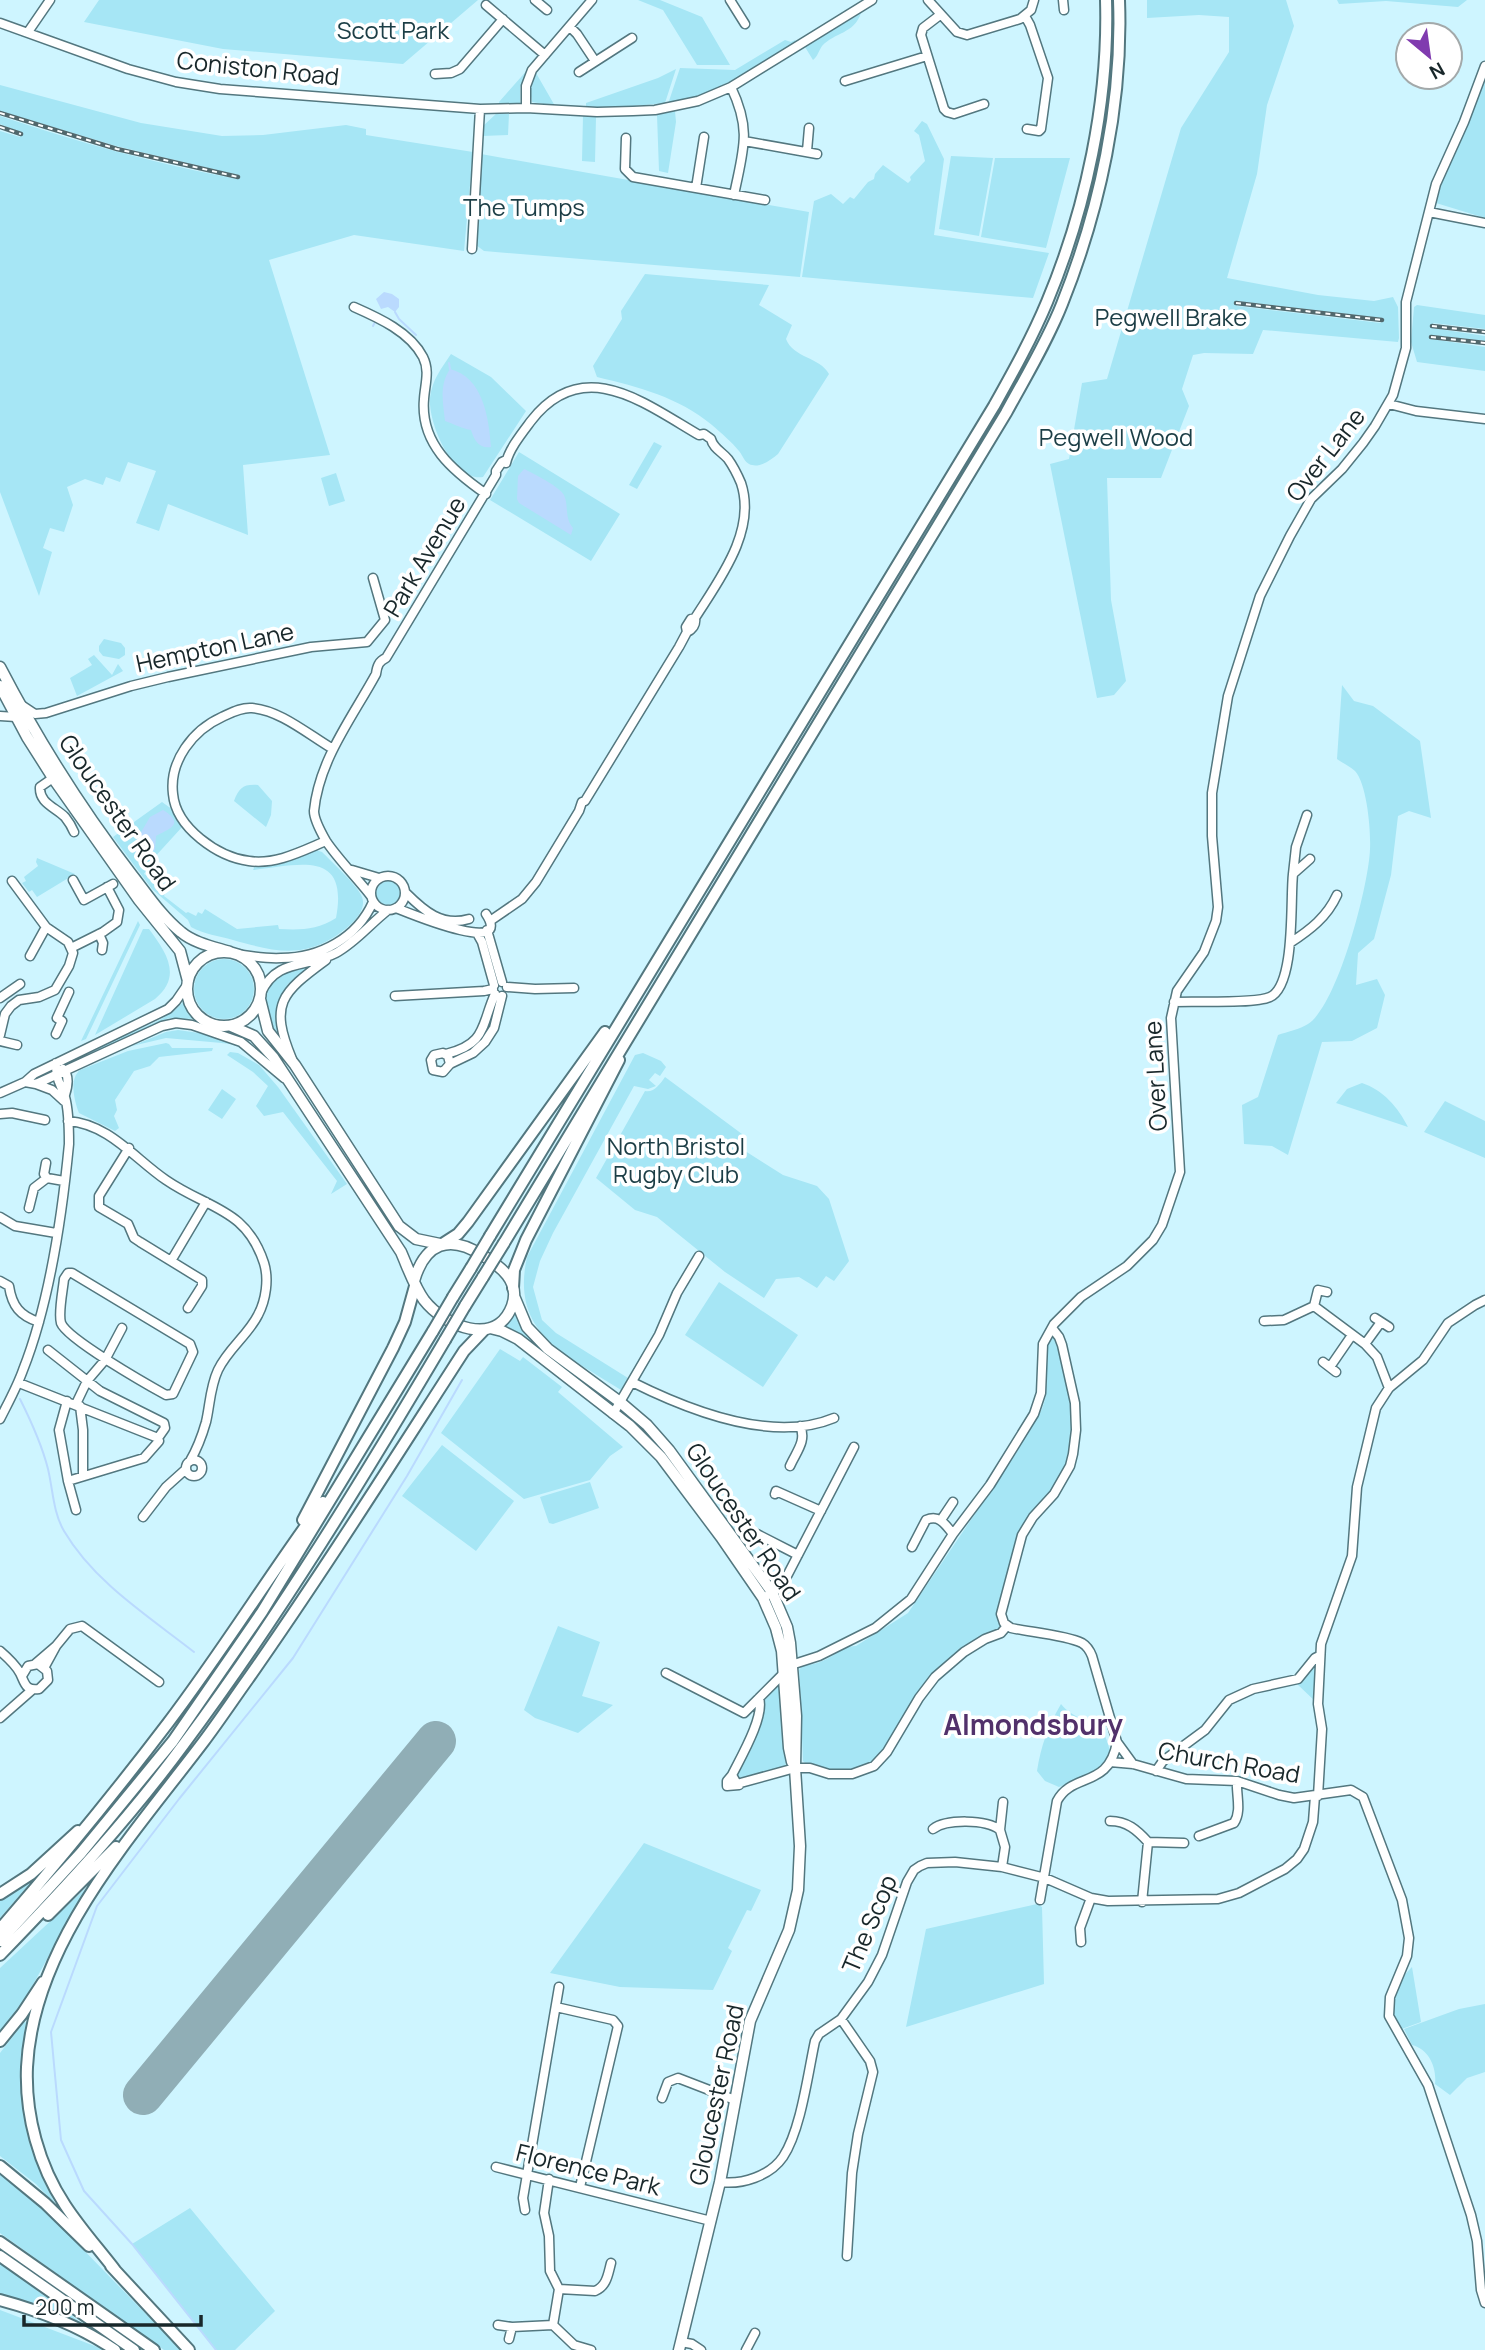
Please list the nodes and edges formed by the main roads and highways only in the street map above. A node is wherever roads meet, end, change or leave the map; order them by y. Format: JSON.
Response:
{"nodes":[{"id":1,"x":1106,"y":0,"type":"edge"},
{"id":2,"x":1119,"y":0,"type":"edge"},
{"id":3,"x":0,"y":667,"type":"edge"},
{"id":4,"x":0,"y":685,"type":"edge"},
{"id":5,"x":14,"y":703,"type":"junction"},
{"id":6,"x":234,"y":953,"type":"junction"},
{"id":7,"x":650,"y":970,"type":"junction"},
{"id":8,"x":188,"y":983,"type":"junction"},
{"id":9,"x":260,"y":996,"type":"junction"},
{"id":10,"x":228,"y":1026,"type":"junction"},
{"id":11,"x":632,"y":1028,"type":"junction"},
{"id":12,"x":442,"y":1244,"type":"junction"},
{"id":13,"x":415,"y":1284,"type":"junction"},
{"id":14,"x":514,"y":1292,"type":"junction"},
{"id":15,"x":487,"y":1329,"type":"junction"},
{"id":16,"x":352,"y":1461,"type":"junction"},
{"id":17,"x":367,"y":1469,"type":"junction"},
{"id":18,"x":281,"y":1559,"type":"junction"},
{"id":19,"x":767,"y":1595,"type":"junction"},
{"id":20,"x":297,"y":1606,"type":"junction"},
{"id":21,"x":93,"y":1817,"type":"junction"},
{"id":22,"x":144,"y":1817,"type":"junction"},
{"id":23,"x":0,"y":1894,"type":"edge"},
{"id":24,"x":0,"y":1929,"type":"edge"},
{"id":25,"x":0,"y":1941,"type":"edge"},
{"id":26,"x":0,"y":1955,"type":"edge"},
{"id":27,"x":0,"y":1962,"type":"edge"},
{"id":28,"x":52,"y":1968,"type":"junction"},
{"id":29,"x":0,"y":2041,"type":"edge"},
{"id":30,"x":0,"y":2166,"type":"edge"},
{"id":31,"x":0,"y":2242,"type":"edge"},
{"id":32,"x":0,"y":2256,"type":"edge"},
{"id":33,"x":115,"y":2270,"type":"junction"},
{"id":34,"x":0,"y":2300,"type":"edge"},
{"id":35,"x":680,"y":2346,"type":"edge"},
{"id":36,"x":115,"y":2350,"type":"edge"},
{"id":37,"x":134,"y":2350,"type":"edge"},
{"id":38,"x":154,"y":2350,"type":"edge"},
{"id":39,"x":188,"y":2350,"type":"edge"}],
"edges":[{"from":1,"to":7,"type":"highway"},
{"from":2,"to":11,"type":"highway"},
{"from":3,"to":5,"type":"main road","name":"Gloucester Road"},
{"from":4,"to":5,"type":"main road","name":"Gloucester Road"},
{"from":5,"to":6,"type":"main road","name":"Gloucester Road"},
{"from":5,"to":8,"type":"main road","name":"Gloucester Road"},
{"from":6,"to":8,"type":"main road"},
{"from":6,"to":9,"type":"main road"},
{"from":7,"to":12,"type":"highway"},
{"from":7,"to":16,"type":"highway","bridge":true},
{"from":8,"to":10,"type":"main road"},
{"from":9,"to":10,"type":"main road"},
{"from":9,"to":12,"type":"main road"},
{"from":10,"to":13,"type":"main road"},
{"from":11,"to":14,"type":"highway"},
{"from":11,"to":17,"type":"highway","bridge":true},
{"from":12,"to":13,"type":"main road"},
{"from":12,"to":14,"type":"main road"},
{"from":13,"to":15,"type":"main road"},
{"from":13,"to":18,"type":"highway"},
{"from":14,"to":15,"type":"main road"},
{"from":14,"to":19,"type":"main road","name":"Gloucester Road"},
{"from":15,"to":19,"type":"main road","name":"Gloucester Road"},
{"from":15,"to":20,"type":"highway"},
{"from":16,"to":18,"type":"highway"},
{"from":16,"to":25,"type":"highway"},
{"from":17,"to":20,"type":"highway"},
{"from":17,"to":26,"type":"highway"},
{"from":18,"to":21,"type":"highway"},
{"from":19,"to":35,"type":"main road","name":"Gloucester Road"},
{"from":20,"to":22,"type":"highway"},
{"from":21,"to":23,"type":"highway"},
{"from":21,"to":24,"type":"highway"},
{"from":22,"to":27,"type":"highway"},
{"from":22,"to":28,"type":"highway"},
{"from":28,"to":29,"type":"highway"},
{"from":28,"to":33,"type":"highway"},
{"from":30,"to":33,"type":"highway"},
{"from":31,"to":38,"type":"highway"},
{"from":32,"to":37,"type":"highway"},
{"from":33,"to":39,"type":"highway"},
{"from":34,"to":36,"type":"highway"}]}
